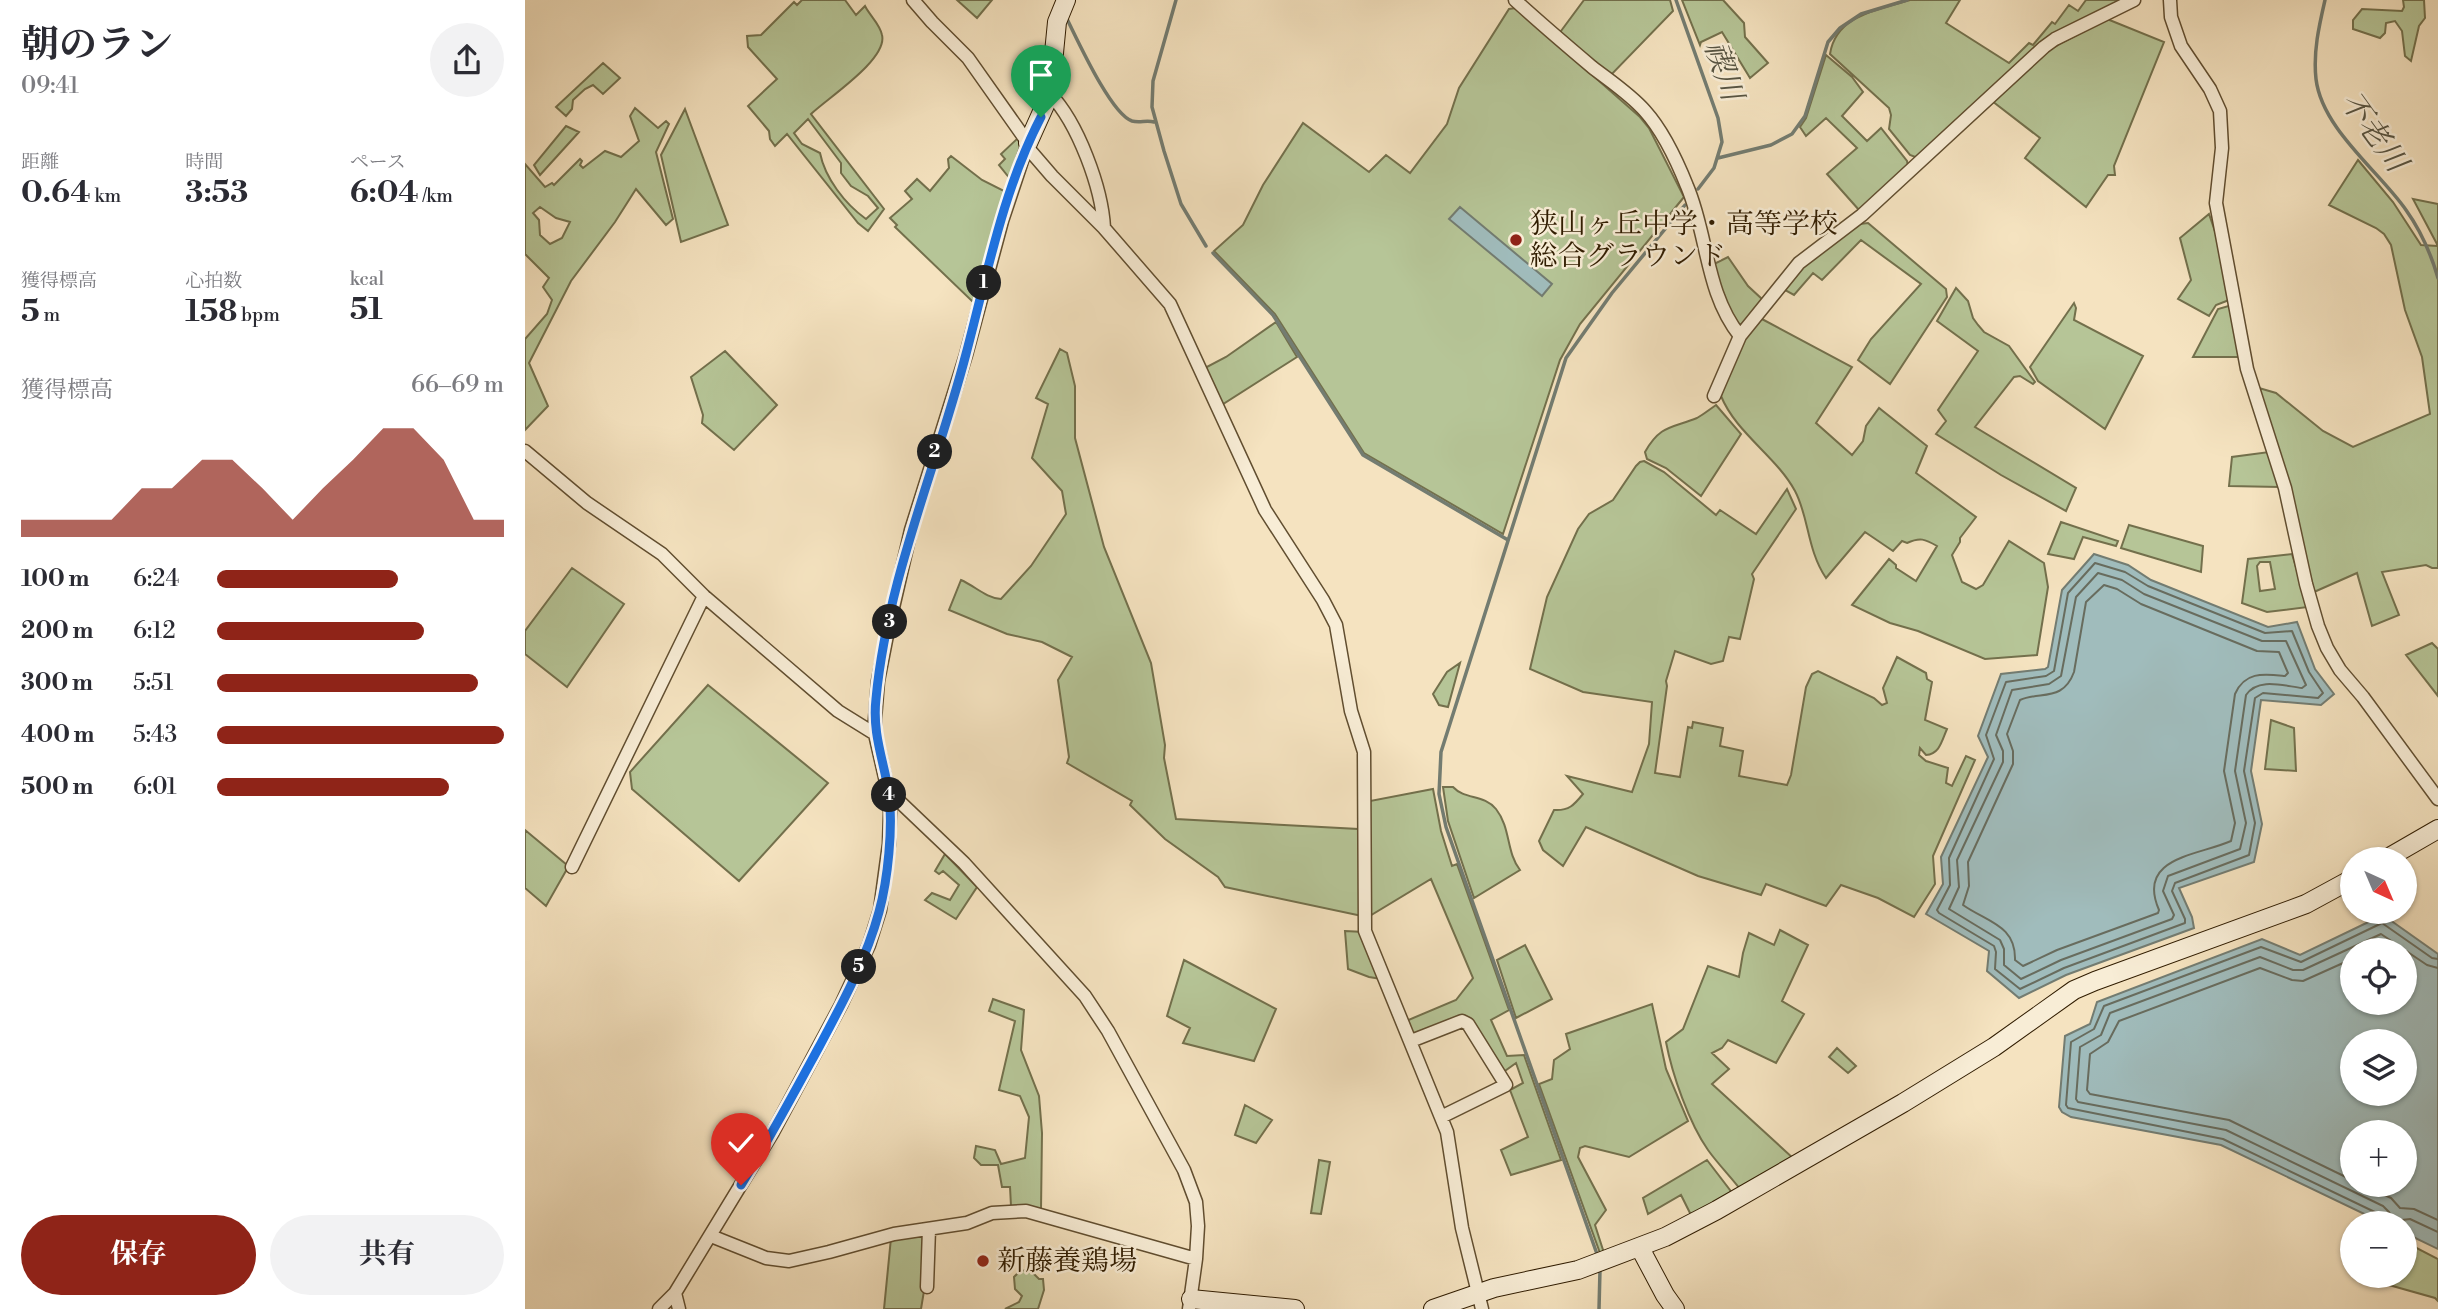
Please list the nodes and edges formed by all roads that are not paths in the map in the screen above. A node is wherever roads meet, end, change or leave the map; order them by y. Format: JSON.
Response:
{"nodes":[{"id":1,"x":913,"y":0,"type":"edge"},
{"id":2,"x":1066,"y":0,"type":"edge"},
{"id":3,"x":1515,"y":0,"type":"edge"},
{"id":4,"x":2134,"y":0,"type":"edge"},
{"id":5,"x":2170,"y":0,"type":"edge"},
{"id":6,"x":1050,"y":94,"type":"junction"},
{"id":7,"x":1028,"y":145,"type":"junction"},
{"id":8,"x":1104,"y":228,"type":"junction"},
{"id":9,"x":1740,"y":335,"type":"junction"},
{"id":10,"x":1714,"y":396,"type":"dead end"},
{"id":11,"x":525,"y":451,"type":"edge"},
{"id":12,"x":704,"y":596,"type":"junction"},
{"id":13,"x":875,"y":734,"type":"junction"},
{"id":14,"x":889,"y":795,"type":"junction"},
{"id":15,"x":2438,"y":799,"type":"edge"},
{"id":16,"x":2438,"y":829,"type":"edge"},
{"id":17,"x":2407,"y":847,"type":"edge"},
{"id":18,"x":572,"y":867,"type":"dead end"},
{"id":19,"x":2340,"y":886,"type":"edge"},
{"id":20,"x":1411,"y":1041,"type":"junction"},
{"id":21,"x":1441,"y":1117,"type":"junction"},
{"id":22,"x":929,"y":1228,"type":"junction"},
{"id":23,"x":711,"y":1236,"type":"junction"},
{"id":24,"x":1640,"y":1248,"type":"junction"},
{"id":25,"x":1196,"y":1259,"type":"junction"},
{"id":26,"x":927,"y":1287,"type":"dead end"},
{"id":27,"x":675,"y":1293,"type":"junction"},
{"id":28,"x":1480,"y":1302,"type":"edge"},
{"id":29,"x":1190,"y":1304,"type":"edge"},
{"id":30,"x":659,"y":1309,"type":"edge"},
{"id":31,"x":679,"y":1309,"type":"edge"},
{"id":32,"x":1295,"y":1309,"type":"edge"},
{"id":33,"x":1433,"y":1309,"type":"edge"},
{"id":34,"x":1675,"y":1309,"type":"edge"}],
"edges":[{"from":1,"to":7,"type":"street"},
{"from":2,"to":6,"type":"street"},
{"from":3,"to":9,"type":"street"},
{"from":4,"to":9,"type":"street"},
{"from":5,"to":15,"type":"street"},
{"from":6,"to":7,"type":"street"},
{"from":6,"to":8,"type":"street"},
{"from":7,"to":8,"type":"street"},
{"from":7,"to":13,"type":"street"},
{"from":8,"to":20,"type":"street"},
{"from":9,"to":10,"type":"street"},
{"from":11,"to":12,"type":"street"},
{"from":12,"to":13,"type":"street"},
{"from":12,"to":18,"type":"street"},
{"from":13,"to":14,"type":"street"},
{"from":14,"to":23,"type":"street"},
{"from":14,"to":25,"type":"street"},
{"from":16,"to":17,"type":"street"},
{"from":19,"to":24,"type":"street"},
{"from":20,"to":21,"type":"street"},
{"from":20,"to":21,"type":"street"},
{"from":21,"to":28,"type":"street"},
{"from":22,"to":23,"type":"street"},
{"from":22,"to":25,"type":"street"},
{"from":22,"to":26,"type":"street"},
{"from":23,"to":27,"type":"street"},
{"from":24,"to":28,"type":"street"},
{"from":24,"to":34,"type":"street"},
{"from":25,"to":29,"type":"street"},
{"from":27,"to":30,"type":"street"},
{"from":27,"to":31,"type":"street"},
{"from":28,"to":33,"type":"street"},
{"from":29,"to":32,"type":"street"}]}
